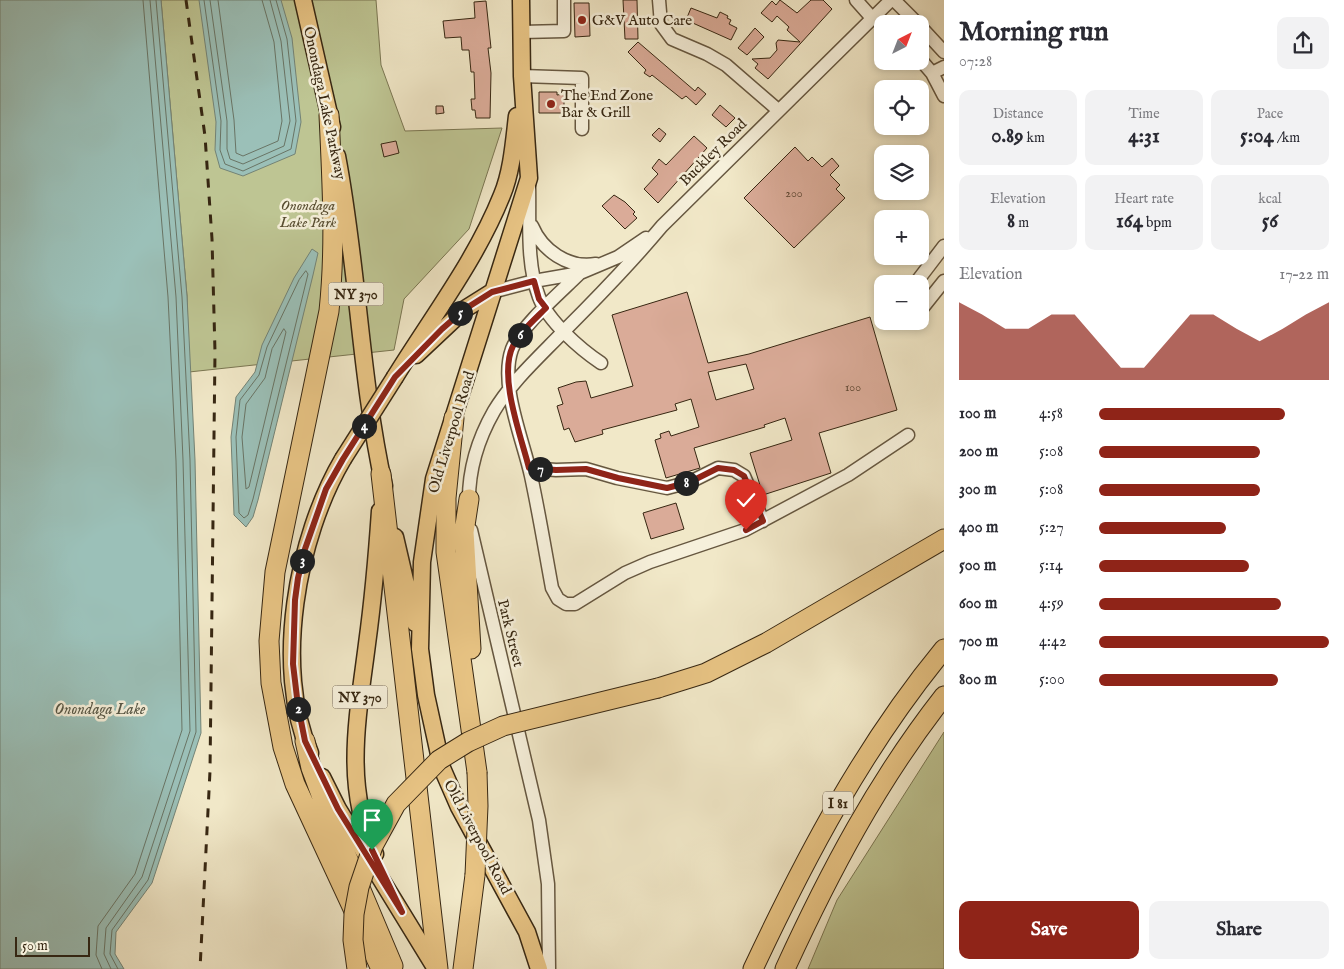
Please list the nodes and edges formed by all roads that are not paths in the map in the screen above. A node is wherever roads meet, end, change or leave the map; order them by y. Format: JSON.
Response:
{"nodes":[{"id":1,"x":303,"y":0,"type":"edge"},
{"id":2,"x":521,"y":0,"type":"edge"},
{"id":3,"x":564,"y":0,"type":"edge"},
{"id":4,"x":659,"y":0,"type":"edge"},
{"id":5,"x":856,"y":0,"type":"edge"},
{"id":6,"x":892,"y":0,"type":"edge"},
{"id":7,"x":880,"y":15,"type":"edge"},
{"id":8,"x":908,"y":15,"type":"edge"},
{"id":9,"x":874,"y":16,"type":"edge"},
{"id":10,"x":874,"y":22,"type":"edge"},
{"id":11,"x":522,"y":32,"type":"junction"},
{"id":12,"x":929,"y":36,"type":"edge"},
{"id":13,"x":944,"y":52,"type":"edge"},
{"id":14,"x":944,"y":67,"type":"edge"},
{"id":15,"x":929,"y":70,"type":"edge"},
{"id":16,"x":932,"y":73,"type":"junction"},
{"id":17,"x":522,"y":76,"type":"junction"},
{"id":18,"x":944,"y":96,"type":"edge"},
{"id":19,"x":778,"y":110,"type":"junction"},
{"id":20,"x":329,"y":115,"type":"junction"},
{"id":21,"x":582,"y":129,"type":"dead end"},
{"id":22,"x":529,"y":178,"type":"junction"},
{"id":23,"x":530,"y":224,"type":"junction"},
{"id":24,"x":662,"y":226,"type":"junction"},
{"id":25,"x":942,"y":254,"type":"edge"},
{"id":26,"x":605,"y":262,"type":"junction"},
{"id":27,"x":580,"y":273,"type":"junction"},
{"id":28,"x":923,"y":275,"type":"edge"},
{"id":29,"x":534,"y":281,"type":"junction"},
{"id":30,"x":944,"y":281,"type":"edge"},
{"id":31,"x":492,"y":292,"type":"junction"},
{"id":32,"x":929,"y":300,"type":"edge"},
{"id":33,"x":546,"y":308,"type":"junction"},
{"id":34,"x":436,"y":324,"type":"junction"},
{"id":35,"x":563,"y":332,"type":"junction"},
{"id":36,"x":601,"y":363,"type":"dead end"},
{"id":37,"x":510,"y":390,"type":"junction"},
{"id":38,"x":454,"y":418,"type":"junction"},
{"id":39,"x":908,"y":435,"type":"dead end"},
{"id":40,"x":529,"y":468,"type":"junction"},
{"id":41,"x":382,"y":474,"type":"junction"},
{"id":42,"x":469,"y":499,"type":"junction"},
{"id":43,"x":763,"y":521,"type":"junction"},
{"id":44,"x":944,"y":539,"type":"edge"},
{"id":45,"x":420,"y":649,"type":"junction"},
{"id":46,"x":944,"y":649,"type":"edge"},
{"id":47,"x":944,"y":696,"type":"edge"},
{"id":48,"x":305,"y":741,"type":"junction"},
{"id":49,"x":477,"y":772,"type":"junction"},
{"id":50,"x":402,"y":912,"type":"junction"},
{"id":51,"x":357,"y":969,"type":"edge"},
{"id":52,"x":381,"y":969,"type":"edge"},
{"id":53,"x":394,"y":969,"type":"edge"},
{"id":54,"x":437,"y":969,"type":"edge"},
{"id":55,"x":462,"y":969,"type":"edge"},
{"id":56,"x":539,"y":969,"type":"edge"},
{"id":57,"x":549,"y":969,"type":"edge"},
{"id":58,"x":753,"y":969,"type":"edge"},
{"id":59,"x":785,"y":969,"type":"edge"}],
"edges":[{"from":1,"to":20,"type":"main road","name":"Onondaga Lake Parkway","number":"NY 370"},
{"from":2,"to":11,"type":"main road","name":"Old Liverpool Road"},
{"from":3,"to":11,"type":"street"},
{"from":4,"to":19,"type":"street"},
{"from":5,"to":9,"type":"street"},
{"from":6,"to":7,"type":"street","name":"Buckley Road"},
{"from":6,"to":8,"type":"street"},
{"from":10,"to":19,"type":"street","name":"Buckley Road"},
{"from":11,"to":17,"type":"main road","name":"Old Liverpool Road"},
{"from":12,"to":13,"type":"street"},
{"from":14,"to":16,"type":"street"},
{"from":15,"to":16,"type":"street"},
{"from":16,"to":18,"type":"street"},
{"from":17,"to":21,"type":"street"},
{"from":17,"to":22,"type":"main road","name":"Old Liverpool Road"},
{"from":17,"to":34,"type":"main road"},
{"from":19,"to":24,"type":"street","name":"Buckley Road"},
{"from":20,"to":41,"type":"main road","name":"Onondaga Lake Parkway","number":"NY 370"},
{"from":20,"to":52,"type":"highway"},
{"from":22,"to":23,"type":"street","name":"Old Liverpool Road"},
{"from":22,"to":31,"type":"main road","name":"Old Liverpool Road"},
{"from":23,"to":26,"type":"street"},
{"from":23,"to":29,"type":"street","name":"Old Liverpool Road"},
{"from":24,"to":26,"type":"street"},
{"from":24,"to":35,"type":"street","name":"Buckley Road"},
{"from":25,"to":28,"type":"street"},
{"from":26,"to":27,"type":"street"},
{"from":27,"to":29,"type":"street"},
{"from":27,"to":33,"type":"street"},
{"from":29,"to":31,"type":"street"},
{"from":29,"to":33,"type":"street","name":"Old Liverpool Road"},
{"from":30,"to":32,"type":"street"},
{"from":31,"to":34,"type":"main road"},
{"from":31,"to":38,"type":"main road","name":"Old Liverpool Road"},
{"from":33,"to":35,"type":"street","name":"Old Liverpool Road"},
{"from":33,"to":37,"type":"street"},
{"from":34,"to":48,"type":"main road","bridge":true},
{"from":35,"to":36,"type":"street","name":"Old Liverpool Road"},
{"from":35,"to":37,"type":"street","name":"Park Street"},
{"from":37,"to":40,"type":"street"},
{"from":37,"to":42,"type":"street","name":"Park Street"},
{"from":38,"to":45,"type":"main road","name":"Old Liverpool Road"},
{"from":38,"to":49,"type":"highway"},
{"from":39,"to":43,"type":"street"},
{"from":40,"to":43,"type":"street"},
{"from":40,"to":43,"type":"street"},
{"from":41,"to":45,"type":"main road","number":"NY 370"},
{"from":41,"to":50,"type":"main road","number":"NY 370"},
{"from":41,"to":54,"type":"highway"},
{"from":42,"to":49,"type":"highway"},
{"from":42,"to":57,"type":"street","name":"Park Street"},
{"from":44,"to":51,"type":"highway","bridge":true},
{"from":45,"to":56,"type":"main road","name":"Old Liverpool Road","number":"NY 370"},
{"from":46,"to":58,"type":"highway","number":"I 81"},
{"from":47,"to":59,"type":"highway","number":"I 81"},
{"from":48,"to":50,"type":"main road"},
{"from":48,"to":53,"type":"highway"},
{"from":49,"to":55,"type":"highway","bridge":true},
{"from":50,"to":54,"type":"main road","number":"NY 370"}]}
